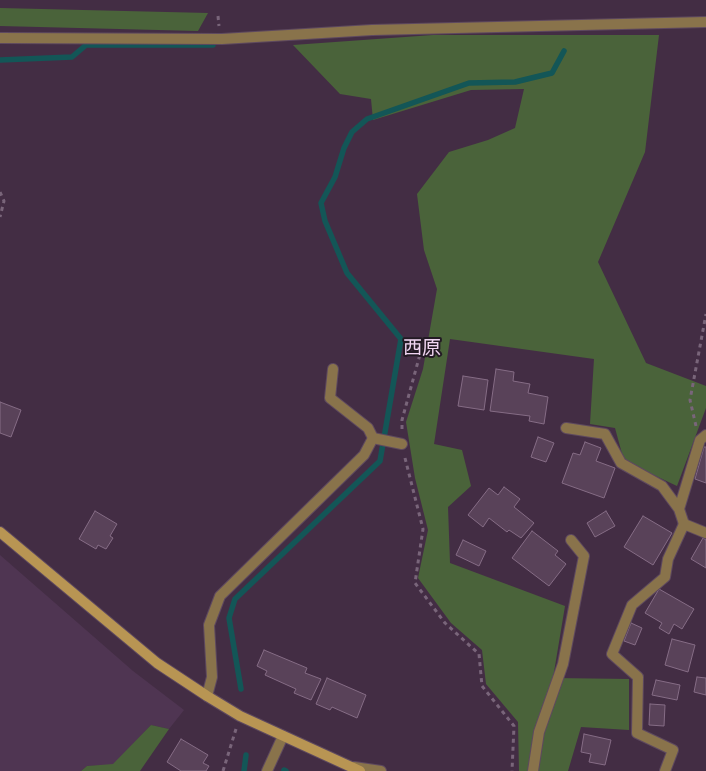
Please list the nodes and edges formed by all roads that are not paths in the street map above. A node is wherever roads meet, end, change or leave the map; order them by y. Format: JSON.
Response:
{"nodes":[{"id":1,"x":706,"y":22,"type":"edge"},
{"id":2,"x":0,"y":38,"type":"edge"},
{"id":3,"x":332,"y":369,"type":"dead end"},
{"id":4,"x":566,"y":428,"type":"dead end"},
{"id":5,"x":373,"y":438,"type":"junction"},
{"id":6,"x":703,"y":438,"type":"edge"},
{"id":7,"x":396,"y":443,"type":"road end"},
{"id":8,"x":679,"y":509,"type":"junction"},
{"id":9,"x":684,"y":524,"type":"junction"},
{"id":10,"x":0,"y":532,"type":"edge"},
{"id":11,"x":706,"y":533,"type":"edge"},
{"id":12,"x":571,"y":540,"type":"dead end"},
{"id":13,"x":207,"y":696,"type":"junction"},
{"id":14,"x":283,"y":736,"type":"junction"},
{"id":15,"x":357,"y":769,"type":"edge"},
{"id":16,"x":266,"y":771,"type":"edge"},
{"id":17,"x":381,"y":771,"type":"edge"},
{"id":18,"x":533,"y":771,"type":"edge"},
{"id":19,"x":665,"y":771,"type":"edge"}],
"edges":[{"from":1,"to":2,"type":"street"},
{"from":3,"to":5,"type":"street"},
{"from":4,"to":8,"type":"street"},
{"from":5,"to":7,"type":"street"},
{"from":5,"to":13,"type":"street"},
{"from":6,"to":8,"type":"street"},
{"from":8,"to":9,"type":"street"},
{"from":9,"to":11,"type":"street"},
{"from":9,"to":19,"type":"street"},
{"from":10,"to":13,"type":"street"},
{"from":12,"to":18,"type":"street"},
{"from":13,"to":14,"type":"street"},
{"from":14,"to":15,"type":"street"},
{"from":14,"to":16,"type":"street"},
{"from":15,"to":17,"type":"street"}]}
